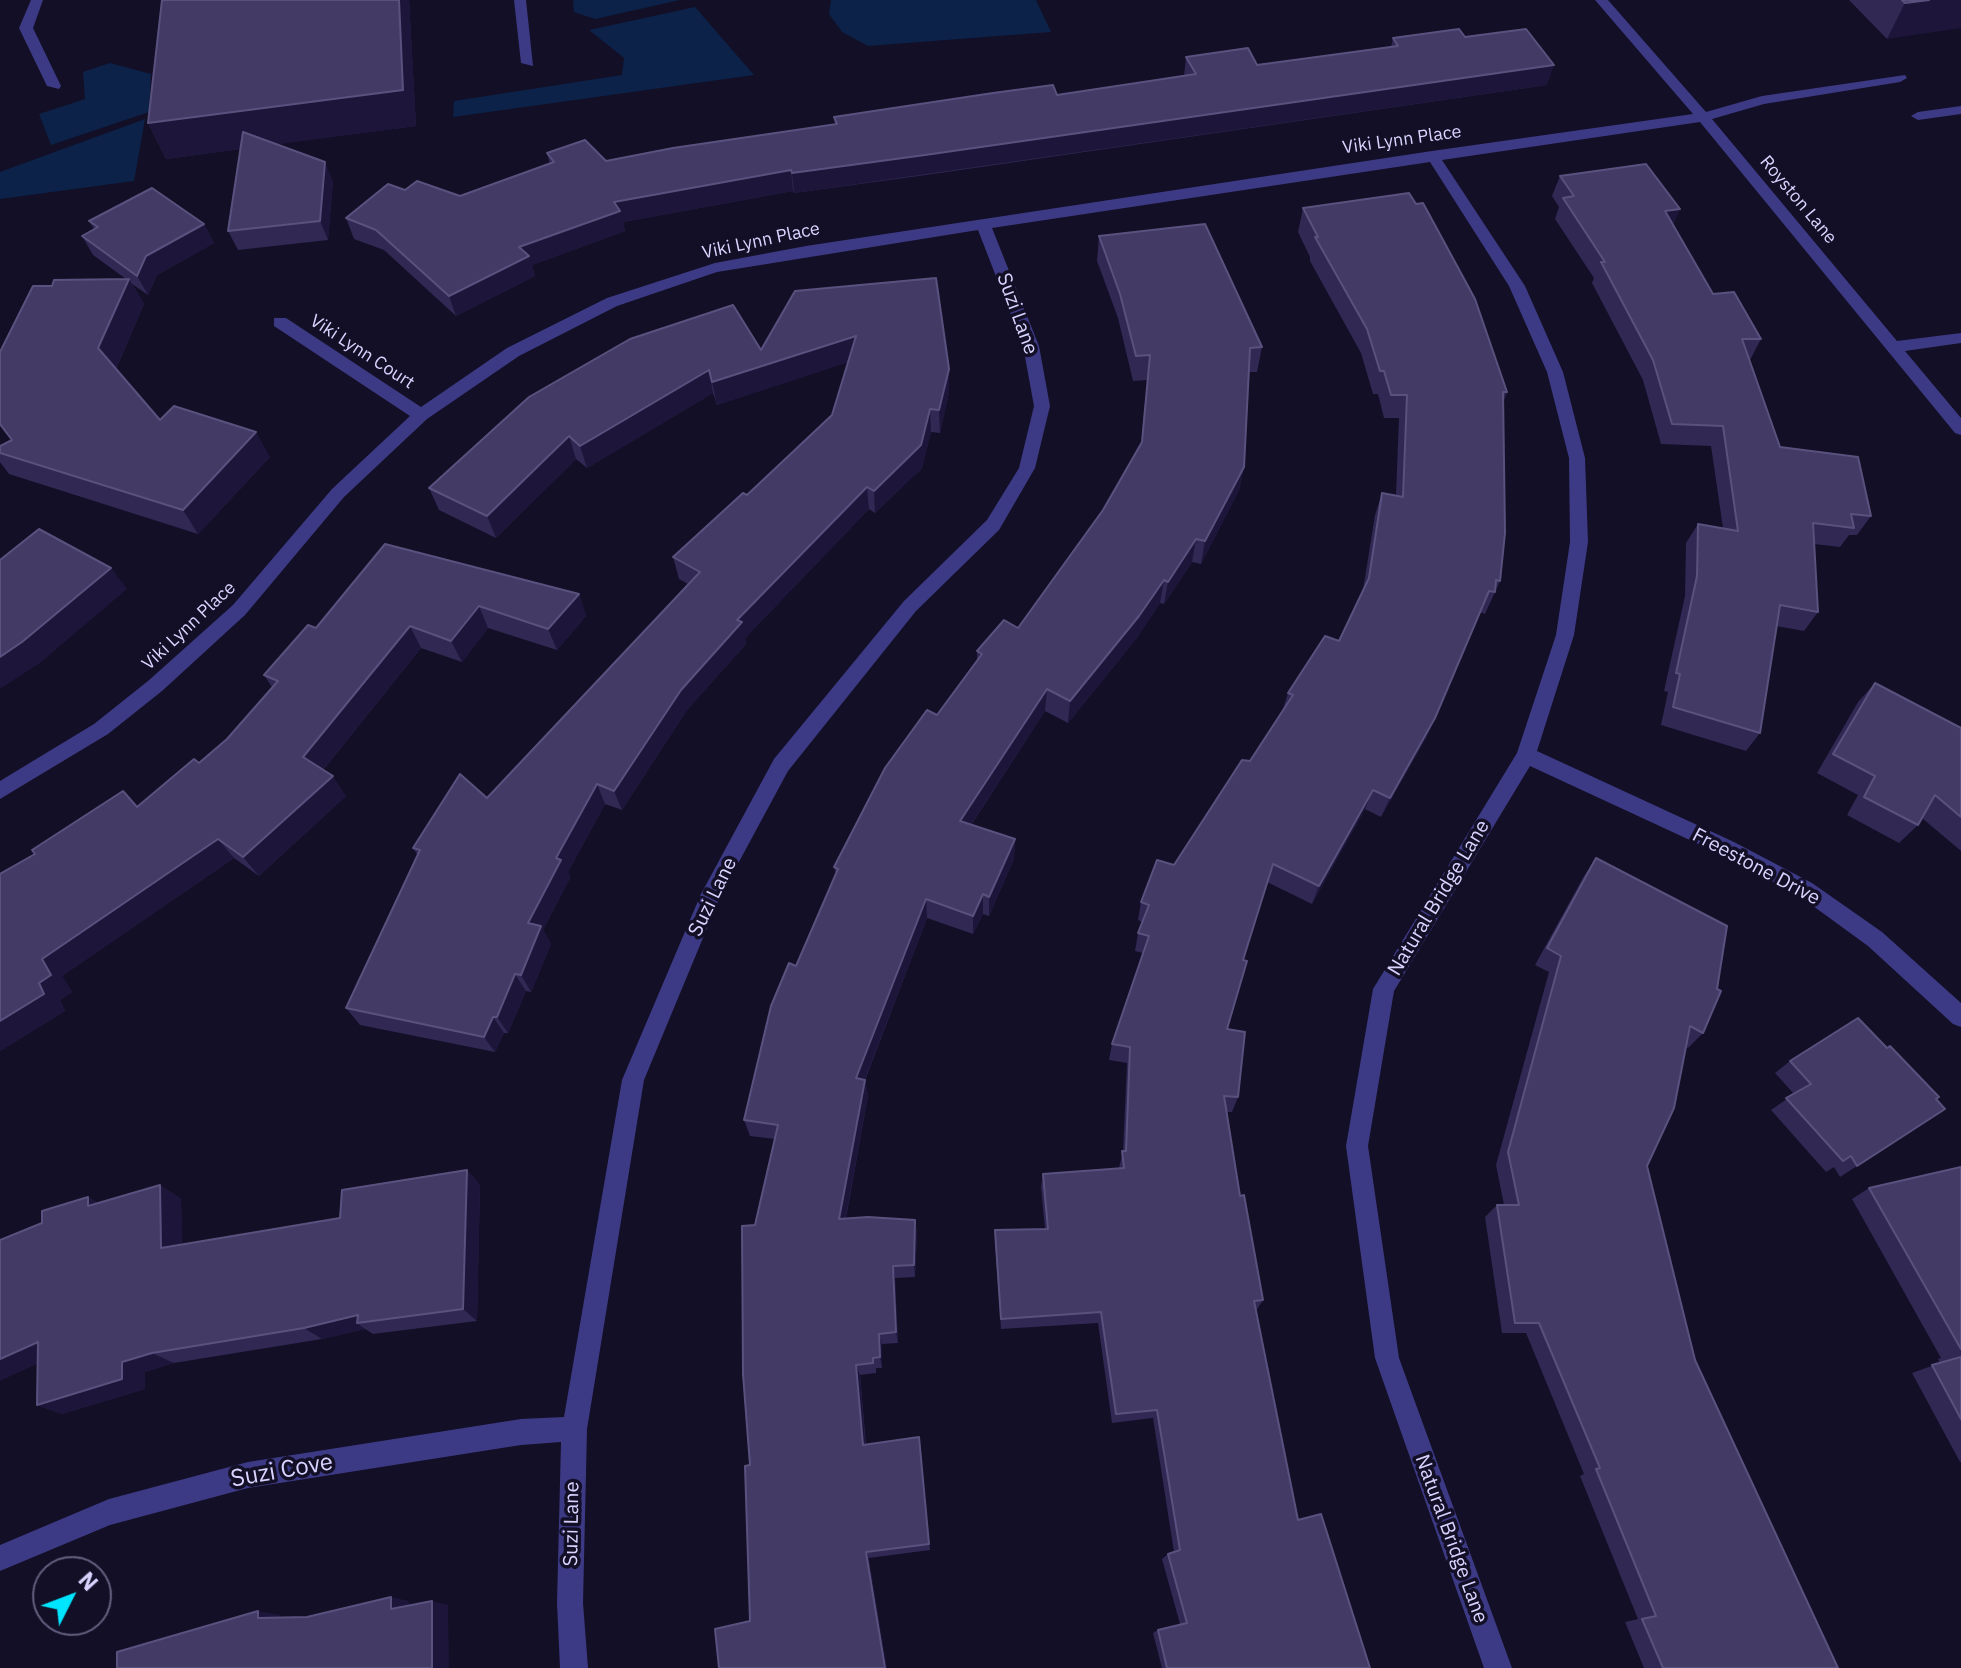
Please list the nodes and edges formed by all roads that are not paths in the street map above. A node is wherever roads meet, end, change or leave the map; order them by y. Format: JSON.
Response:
{"nodes":[{"id":1,"x":37,"y":0,"type":"edge"},
{"id":2,"x":520,"y":0,"type":"edge"},
{"id":3,"x":1601,"y":0,"type":"edge"},
{"id":4,"x":528,"y":63,"type":"dead end"},
{"id":5,"x":1900,"y":78,"type":"dead end"},
{"id":6,"x":54,"y":86,"type":"dead end"},
{"id":7,"x":1961,"y":110,"type":"edge"},
{"id":8,"x":1918,"y":116,"type":"dead end"},
{"id":9,"x":1703,"y":117,"type":"junction"},
{"id":10,"x":1432,"y":155,"type":"junction"},
{"id":11,"x":983,"y":224,"type":"junction"},
{"id":12,"x":280,"y":322,"type":"dead end"},
{"id":13,"x":1961,"y":338,"type":"edge"},
{"id":14,"x":1895,"y":347,"type":"junction"},
{"id":15,"x":421,"y":415,"type":"junction"},
{"id":16,"x":1961,"y":429,"type":"edge"},
{"id":17,"x":1526,"y":755,"type":"junction"},
{"id":18,"x":0,"y":791,"type":"edge"},
{"id":19,"x":1961,"y":1017,"type":"edge"},
{"id":20,"x":574,"y":1429,"type":"junction"},
{"id":21,"x":0,"y":1558,"type":"edge"},
{"id":22,"x":574,"y":1668,"type":"edge"},
{"id":23,"x":1498,"y":1668,"type":"edge"}],
"edges":[{"from":1,"to":6,"type":"street"},
{"from":2,"to":4,"type":"street"},
{"from":3,"to":9,"type":"street","name":"Royston Lane"},
{"from":5,"to":9,"type":"street","name":"Viki Lynn Place"},
{"from":7,"to":8,"type":"street"},
{"from":9,"to":10,"type":"street","name":"Viki Lynn Place"},
{"from":9,"to":14,"type":"street","name":"Royston Lane"},
{"from":10,"to":11,"type":"street","name":"Viki Lynn Place"},
{"from":10,"to":17,"type":"street","name":"Natural Bridge Lane"},
{"from":11,"to":15,"type":"street","name":"Viki Lynn Place"},
{"from":11,"to":20,"type":"street","name":"Suzi Lane"},
{"from":12,"to":15,"type":"street","name":"Viki Lynn Court"},
{"from":13,"to":14,"type":"street"},
{"from":14,"to":16,"type":"street","name":"Royston Lane"},
{"from":15,"to":18,"type":"street","name":"Viki Lynn Place"},
{"from":17,"to":19,"type":"street","name":"Freestone Drive"},
{"from":17,"to":23,"type":"street","name":"Natural Bridge Lane"},
{"from":20,"to":21,"type":"street","name":"Suzi Cove"},
{"from":20,"to":22,"type":"street","name":"Suzi Lane"}]}
